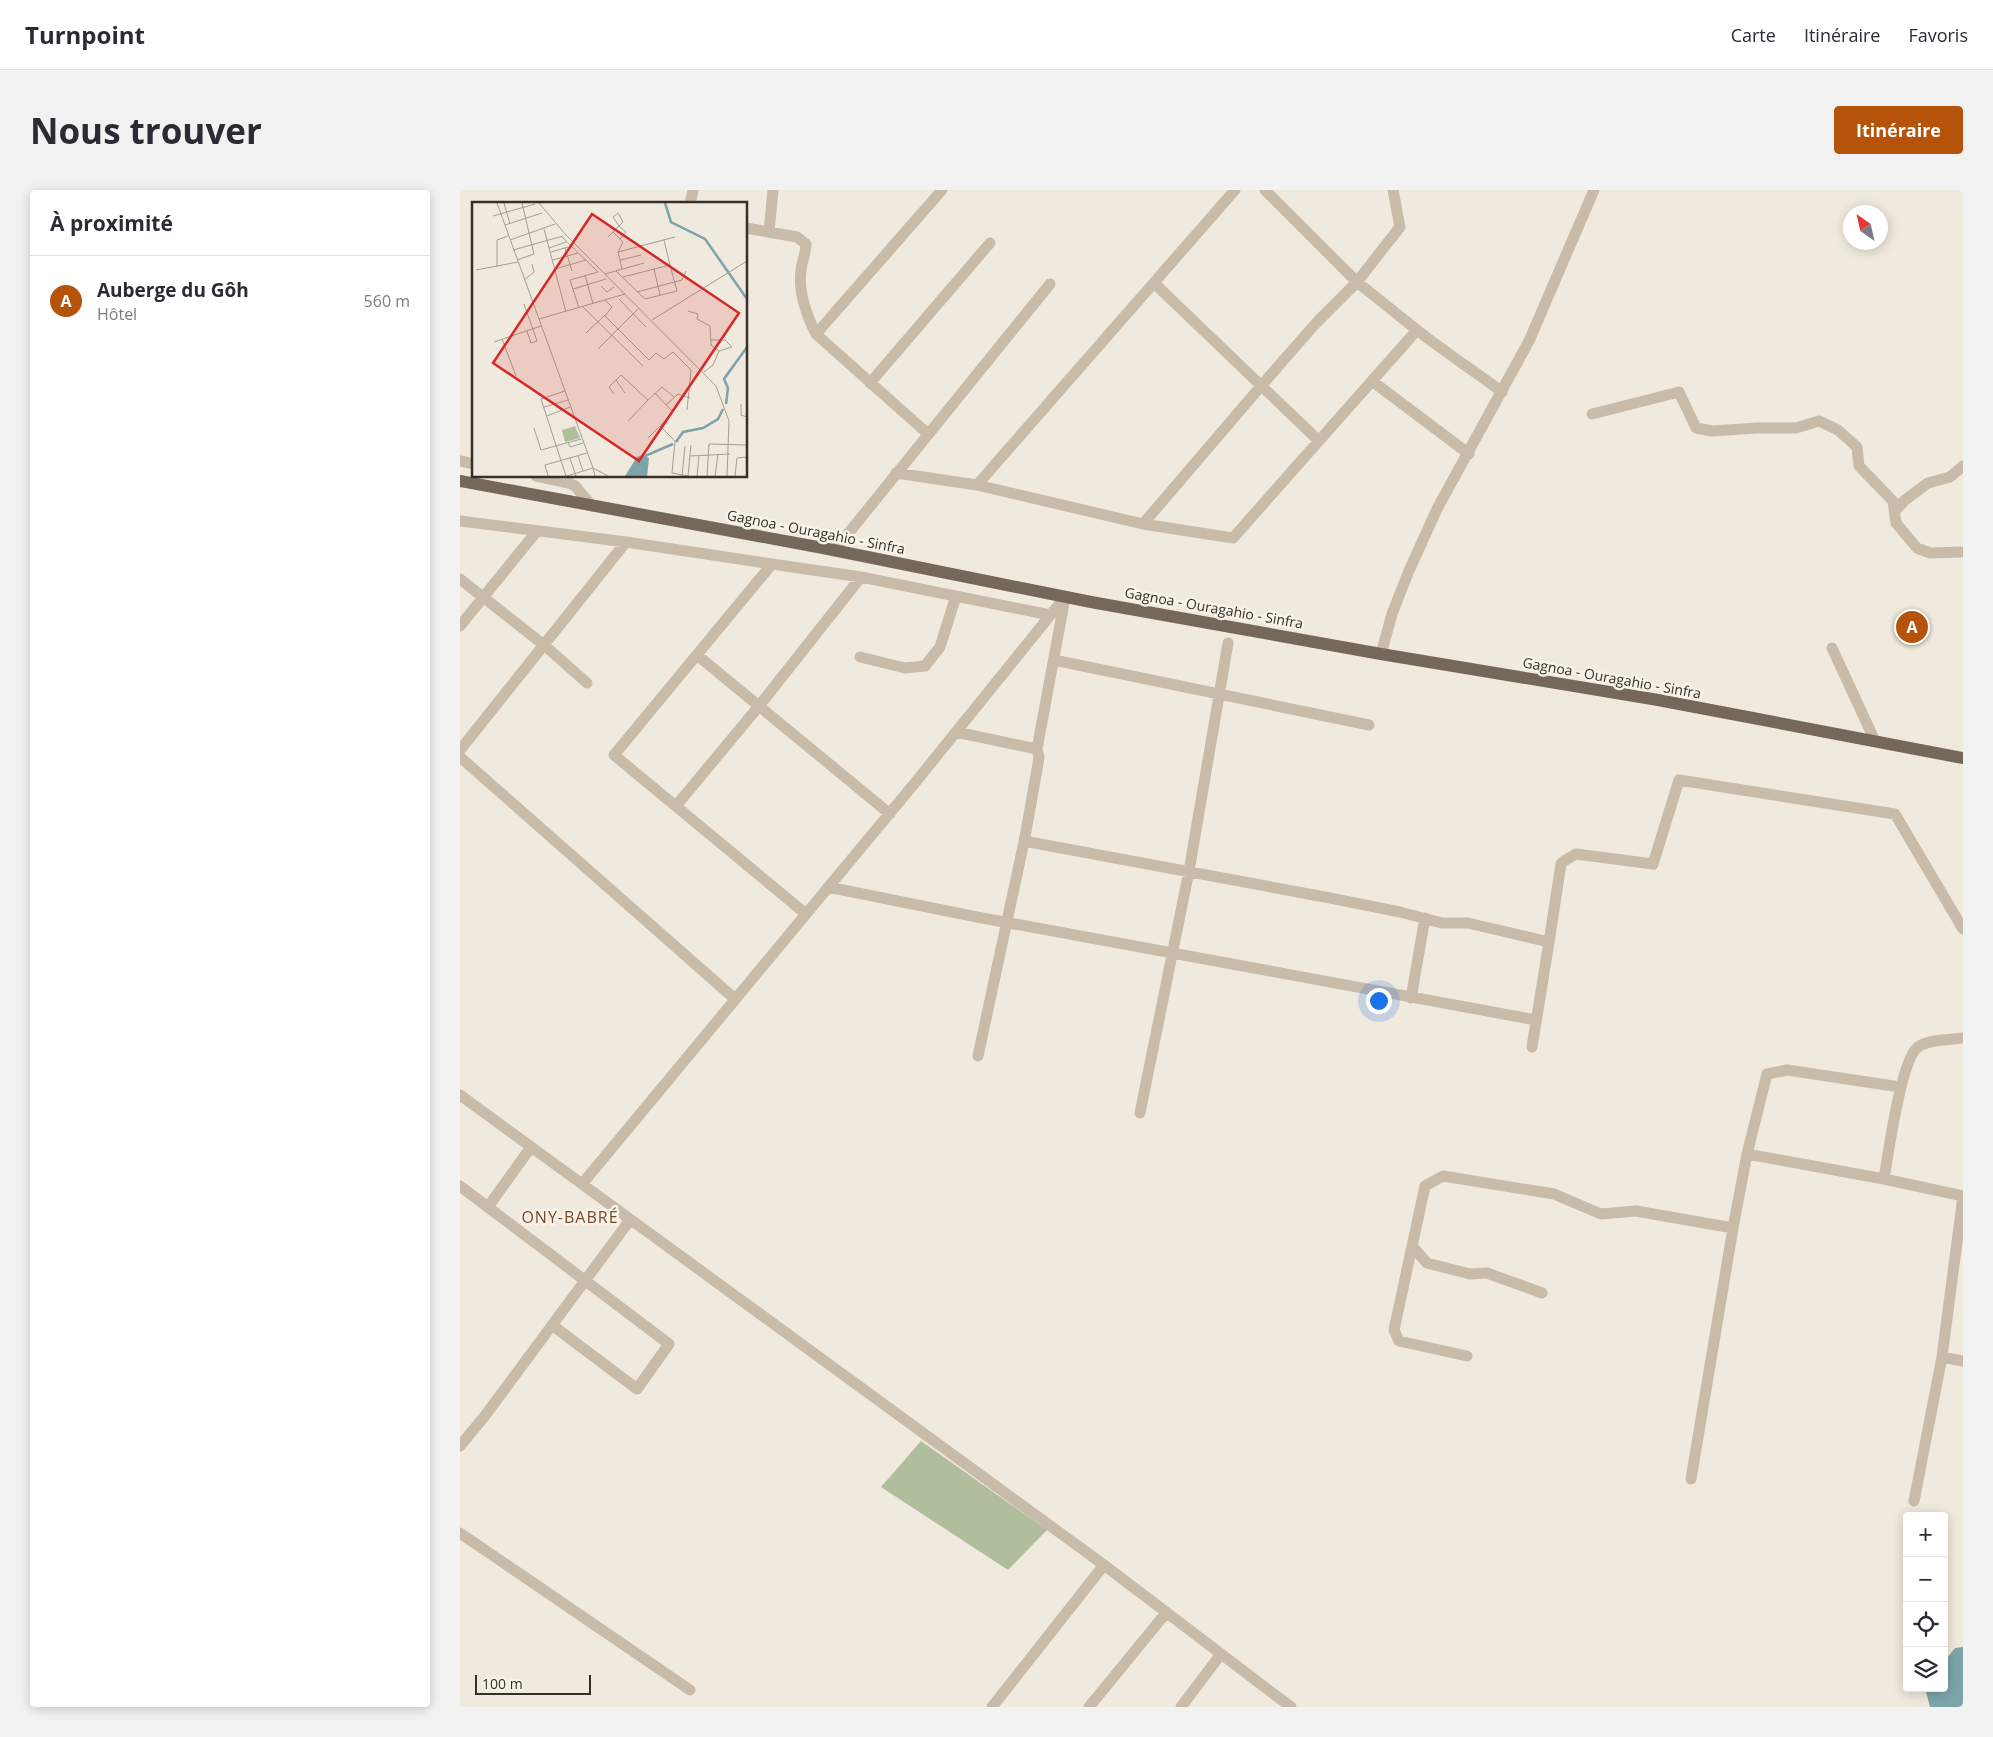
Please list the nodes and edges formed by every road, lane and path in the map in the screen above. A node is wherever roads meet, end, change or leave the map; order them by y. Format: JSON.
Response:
{"nodes":[{"id":1,"x":773,"y":190,"type":"edge"},
{"id":2,"x":942,"y":190,"type":"edge"},
{"id":3,"x":1235,"y":190,"type":"edge"},
{"id":4,"x":1265,"y":190,"type":"edge"},
{"id":5,"x":1393,"y":190,"type":"edge"},
{"id":6,"x":1594,"y":190,"type":"edge"},
{"id":7,"x":748,"y":228,"type":"edge"},
{"id":8,"x":768,"y":232,"type":"junction"},
{"id":9,"x":990,"y":243,"type":"dead end"},
{"id":10,"x":1357,"y":282,"type":"junction"},
{"id":11,"x":1154,"y":283,"type":"junction"},
{"id":12,"x":1050,"y":284,"type":"dead end"},
{"id":13,"x":1417,"y":330,"type":"junction"},
{"id":14,"x":816,"y":334,"type":"junction"},
{"id":15,"x":1372,"y":381,"type":"junction"},
{"id":16,"x":870,"y":383,"type":"junction"},
{"id":17,"x":1261,"y":386,"type":"junction"},
{"id":18,"x":1502,"y":392,"type":"junction"},
{"id":19,"x":1592,"y":414,"type":"dead end"},
{"id":20,"x":928,"y":434,"type":"junction"},
{"id":21,"x":1318,"y":441,"type":"junction"},
{"id":22,"x":1469,"y":454,"type":"junction"},
{"id":23,"x":1963,"y":466,"type":"edge"},
{"id":24,"x":896,"y":473,"type":"junction"},
{"id":25,"x":545,"y":478,"type":"edge"},
{"id":26,"x":460,"y":482,"type":"edge"},
{"id":27,"x":977,"y":485,"type":"junction"},
{"id":28,"x":592,"y":506,"type":"junction"},
{"id":29,"x":1895,"y":511,"type":"junction"},
{"id":30,"x":460,"y":520,"type":"edge"},
{"id":31,"x":1143,"y":524,"type":"junction"},
{"id":32,"x":537,"y":530,"type":"junction"},
{"id":33,"x":626,"y":542,"type":"junction"},
{"id":34,"x":834,"y":551,"type":"junction"},
{"id":35,"x":1963,"y":552,"type":"edge"},
{"id":36,"x":772,"y":564,"type":"junction"},
{"id":37,"x":861,"y":578,"type":"junction"},
{"id":38,"x":460,"y":579,"type":"edge"},
{"id":39,"x":956,"y":596,"type":"junction"},
{"id":40,"x":484,"y":597,"type":"junction"},
{"id":41,"x":1065,"y":597,"type":"junction"},
{"id":42,"x":1050,"y":615,"type":"junction"},
{"id":43,"x":460,"y":626,"type":"edge"},
{"id":44,"x":1228,"y":642,"type":"dead end"},
{"id":45,"x":544,"y":645,"type":"junction"},
{"id":46,"x":1832,"y":648,"type":"dead end"},
{"id":47,"x":1381,"y":654,"type":"junction"},
{"id":48,"x":697,"y":655,"type":"junction"},
{"id":49,"x":860,"y":657,"type":"dead end"},
{"id":50,"x":1054,"y":660,"type":"junction"},
{"id":51,"x":588,"y":683,"type":"dead end"},
{"id":52,"x":1219,"y":693,"type":"junction"},
{"id":53,"x":759,"y":706,"type":"junction"},
{"id":54,"x":1369,"y":725,"type":"dead end"},
{"id":55,"x":956,"y":732,"type":"junction"},
{"id":56,"x":1874,"y":741,"type":"junction"},
{"id":57,"x":1037,"y":749,"type":"junction"},
{"id":58,"x":460,"y":750,"type":"edge"},
{"id":59,"x":460,"y":757,"type":"edge"},
{"id":60,"x":1963,"y":758,"type":"edge"},
{"id":61,"x":676,"y":806,"type":"junction"},
{"id":62,"x":890,"y":814,"type":"junction"},
{"id":63,"x":1025,"y":837,"type":"junction"},
{"id":64,"x":1189,"y":871,"type":"junction"},
{"id":65,"x":828,"y":887,"type":"junction"},
{"id":66,"x":806,"y":914,"type":"junction"},
{"id":67,"x":1425,"y":918,"type":"junction"},
{"id":68,"x":1006,"y":922,"type":"junction"},
{"id":69,"x":1963,"y":928,"type":"edge"},
{"id":70,"x":1549,"y":942,"type":"junction"},
{"id":71,"x":1173,"y":953,"type":"junction"},
{"id":72,"x":1411,"y":998,"type":"junction"},
{"id":73,"x":735,"y":999,"type":"junction"},
{"id":74,"x":1536,"y":1020,"type":"junction"},
{"id":75,"x":1963,"y":1038,"type":"edge"},
{"id":76,"x":1532,"y":1046,"type":"dead end"},
{"id":77,"x":978,"y":1056,"type":"dead end"},
{"id":78,"x":1900,"y":1087,"type":"junction"},
{"id":79,"x":460,"y":1095,"type":"edge"},
{"id":80,"x":1140,"y":1113,"type":"dead end"},
{"id":81,"x":531,"y":1147,"type":"junction"},
{"id":82,"x":1747,"y":1154,"type":"junction"},
{"id":83,"x":1884,"y":1179,"type":"junction"},
{"id":84,"x":582,"y":1184,"type":"junction"},
{"id":85,"x":460,"y":1186,"type":"edge"},
{"id":86,"x":1963,"y":1196,"type":"edge"},
{"id":87,"x":488,"y":1207,"type":"junction"},
{"id":88,"x":630,"y":1220,"type":"junction"},
{"id":89,"x":1733,"y":1228,"type":"junction"},
{"id":90,"x":1412,"y":1246,"type":"junction"},
{"id":91,"x":585,"y":1280,"type":"junction"},
{"id":92,"x":1542,"y":1293,"type":"dead end"},
{"id":93,"x":552,"y":1325,"type":"junction"},
{"id":94,"x":1467,"y":1356,"type":"dead end"},
{"id":95,"x":1942,"y":1357,"type":"junction"},
{"id":96,"x":1963,"y":1361,"type":"edge"},
{"id":97,"x":460,"y":1446,"type":"edge"},
{"id":98,"x":1690,"y":1479,"type":"dead end"},
{"id":99,"x":1914,"y":1501,"type":"dead end"},
{"id":100,"x":460,"y":1533,"type":"edge"},
{"id":101,"x":1104,"y":1565,"type":"junction"},
{"id":102,"x":1166,"y":1613,"type":"junction"},
{"id":103,"x":1221,"y":1654,"type":"junction"},
{"id":104,"x":690,"y":1690,"type":"dead end"},
{"id":105,"x":992,"y":1707,"type":"edge"},
{"id":106,"x":1090,"y":1707,"type":"edge"},
{"id":107,"x":1181,"y":1707,"type":"edge"},
{"id":108,"x":1291,"y":1707,"type":"edge"}],
"edges":[{"from":1,"to":8,"type":"street"},
{"from":2,"to":14,"type":"street"},
{"from":3,"to":11,"type":"street"},
{"from":4,"to":10,"type":"street"},
{"from":5,"to":10,"type":"street"},
{"from":6,"to":18,"type":"street"},
{"from":7,"to":8,"type":"street"},
{"from":8,"to":14,"type":"street"},
{"from":9,"to":16,"type":"street"},
{"from":10,"to":13,"type":"street"},
{"from":10,"to":17,"type":"street"},
{"from":11,"to":17,"type":"street"},
{"from":11,"to":27,"type":"street"},
{"from":12,"to":20,"type":"street"},
{"from":13,"to":15,"type":"street"},
{"from":13,"to":18,"type":"street"},
{"from":14,"to":16,"type":"street"},
{"from":15,"to":21,"type":"street"},
{"from":15,"to":22,"type":"street"},
{"from":16,"to":20,"type":"street"},
{"from":17,"to":21,"type":"street"},
{"from":17,"to":31,"type":"street"},
{"from":18,"to":22,"type":"street"},
{"from":19,"to":29,"type":"street"},
{"from":20,"to":24,"type":"street"},
{"from":21,"to":31,"type":"street"},
{"from":22,"to":47,"type":"street"},
{"from":23,"to":29,"type":"street"},
{"from":24,"to":27,"type":"street"},
{"from":24,"to":34,"type":"street"},
{"from":25,"to":28,"type":"street"},
{"from":26,"to":28,"type":"main road","name":"Gagnoa - Ouragahio - Sinfra"},
{"from":27,"to":31,"type":"street"},
{"from":28,"to":34,"type":"main road","name":"Gagnoa - Ouragahio - Sinfra"},
{"from":29,"to":35,"type":"street"},
{"from":30,"to":32,"type":"street"},
{"from":32,"to":33,"type":"street"},
{"from":32,"to":40,"type":"street"},
{"from":33,"to":36,"type":"street"},
{"from":33,"to":45,"type":"street"},
{"from":34,"to":41,"type":"main road","name":"Gagnoa - Ouragahio - Sinfra"},
{"from":36,"to":37,"type":"street"},
{"from":36,"to":48,"type":"street"},
{"from":37,"to":39,"type":"street"},
{"from":37,"to":53,"type":"street"},
{"from":38,"to":40,"type":"street"},
{"from":39,"to":42,"type":"street"},
{"from":39,"to":49,"type":"street"},
{"from":40,"to":43,"type":"street"},
{"from":40,"to":45,"type":"street"},
{"from":41,"to":42,"type":"street"},
{"from":41,"to":47,"type":"main road","name":"Gagnoa - Ouragahio - Sinfra"},
{"from":41,"to":50,"type":"street"},
{"from":42,"to":55,"type":"street"},
{"from":44,"to":52,"type":"street"},
{"from":45,"to":51,"type":"street"},
{"from":45,"to":58,"type":"street"},
{"from":46,"to":56,"type":"street"},
{"from":47,"to":56,"type":"main road","name":"Gagnoa - Ouragahio - Sinfra"},
{"from":48,"to":53,"type":"street"},
{"from":48,"to":61,"type":"street"},
{"from":50,"to":52,"type":"street"},
{"from":50,"to":57,"type":"street"},
{"from":52,"to":54,"type":"street"},
{"from":52,"to":64,"type":"street"},
{"from":53,"to":61,"type":"street"},
{"from":53,"to":62,"type":"street"},
{"from":55,"to":57,"type":"street"},
{"from":55,"to":62,"type":"street"},
{"from":56,"to":60,"type":"main road","name":"Gagnoa - Ouragahio - Sinfra"},
{"from":57,"to":63,"type":"street"},
{"from":59,"to":73,"type":"street"},
{"from":61,"to":66,"type":"street"},
{"from":62,"to":65,"type":"street"},
{"from":63,"to":64,"type":"street"},
{"from":63,"to":68,"type":"street"},
{"from":64,"to":67,"type":"street"},
{"from":64,"to":71,"type":"street"},
{"from":65,"to":66,"type":"street"},
{"from":65,"to":68,"type":"street"},
{"from":66,"to":73,"type":"street"},
{"from":67,"to":70,"type":"street"},
{"from":67,"to":72,"type":"street"},
{"from":68,"to":71,"type":"street"},
{"from":68,"to":77,"type":"street"},
{"from":69,"to":70,"type":"street"},
{"from":70,"to":74,"type":"street"},
{"from":71,"to":72,"type":"street"},
{"from":71,"to":80,"type":"street"},
{"from":72,"to":74,"type":"street"},
{"from":73,"to":84,"type":"street"},
{"from":74,"to":76,"type":"street"},
{"from":75,"to":78,"type":"street"},
{"from":78,"to":82,"type":"street"},
{"from":78,"to":83,"type":"street"},
{"from":79,"to":81,"type":"street"},
{"from":81,"to":84,"type":"street"},
{"from":81,"to":87,"type":"street"},
{"from":82,"to":83,"type":"street"},
{"from":82,"to":89,"type":"street"},
{"from":83,"to":86,"type":"street"},
{"from":84,"to":88,"type":"street"},
{"from":85,"to":87,"type":"street"},
{"from":86,"to":95,"type":"street"},
{"from":87,"to":91,"type":"street"},
{"from":88,"to":91,"type":"street"},
{"from":88,"to":101,"type":"street"},
{"from":89,"to":90,"type":"street"},
{"from":89,"to":98,"type":"street"},
{"from":90,"to":92,"type":"street"},
{"from":90,"to":94,"type":"street"},
{"from":91,"to":93,"type":"street"},
{"from":91,"to":93,"type":"street"},
{"from":93,"to":97,"type":"street"},
{"from":95,"to":96,"type":"street"},
{"from":95,"to":99,"type":"street"},
{"from":100,"to":104,"type":"street"},
{"from":101,"to":102,"type":"street"},
{"from":101,"to":105,"type":"street"},
{"from":102,"to":103,"type":"street"},
{"from":102,"to":106,"type":"street"},
{"from":103,"to":107,"type":"street"},
{"from":103,"to":108,"type":"street"}]}
